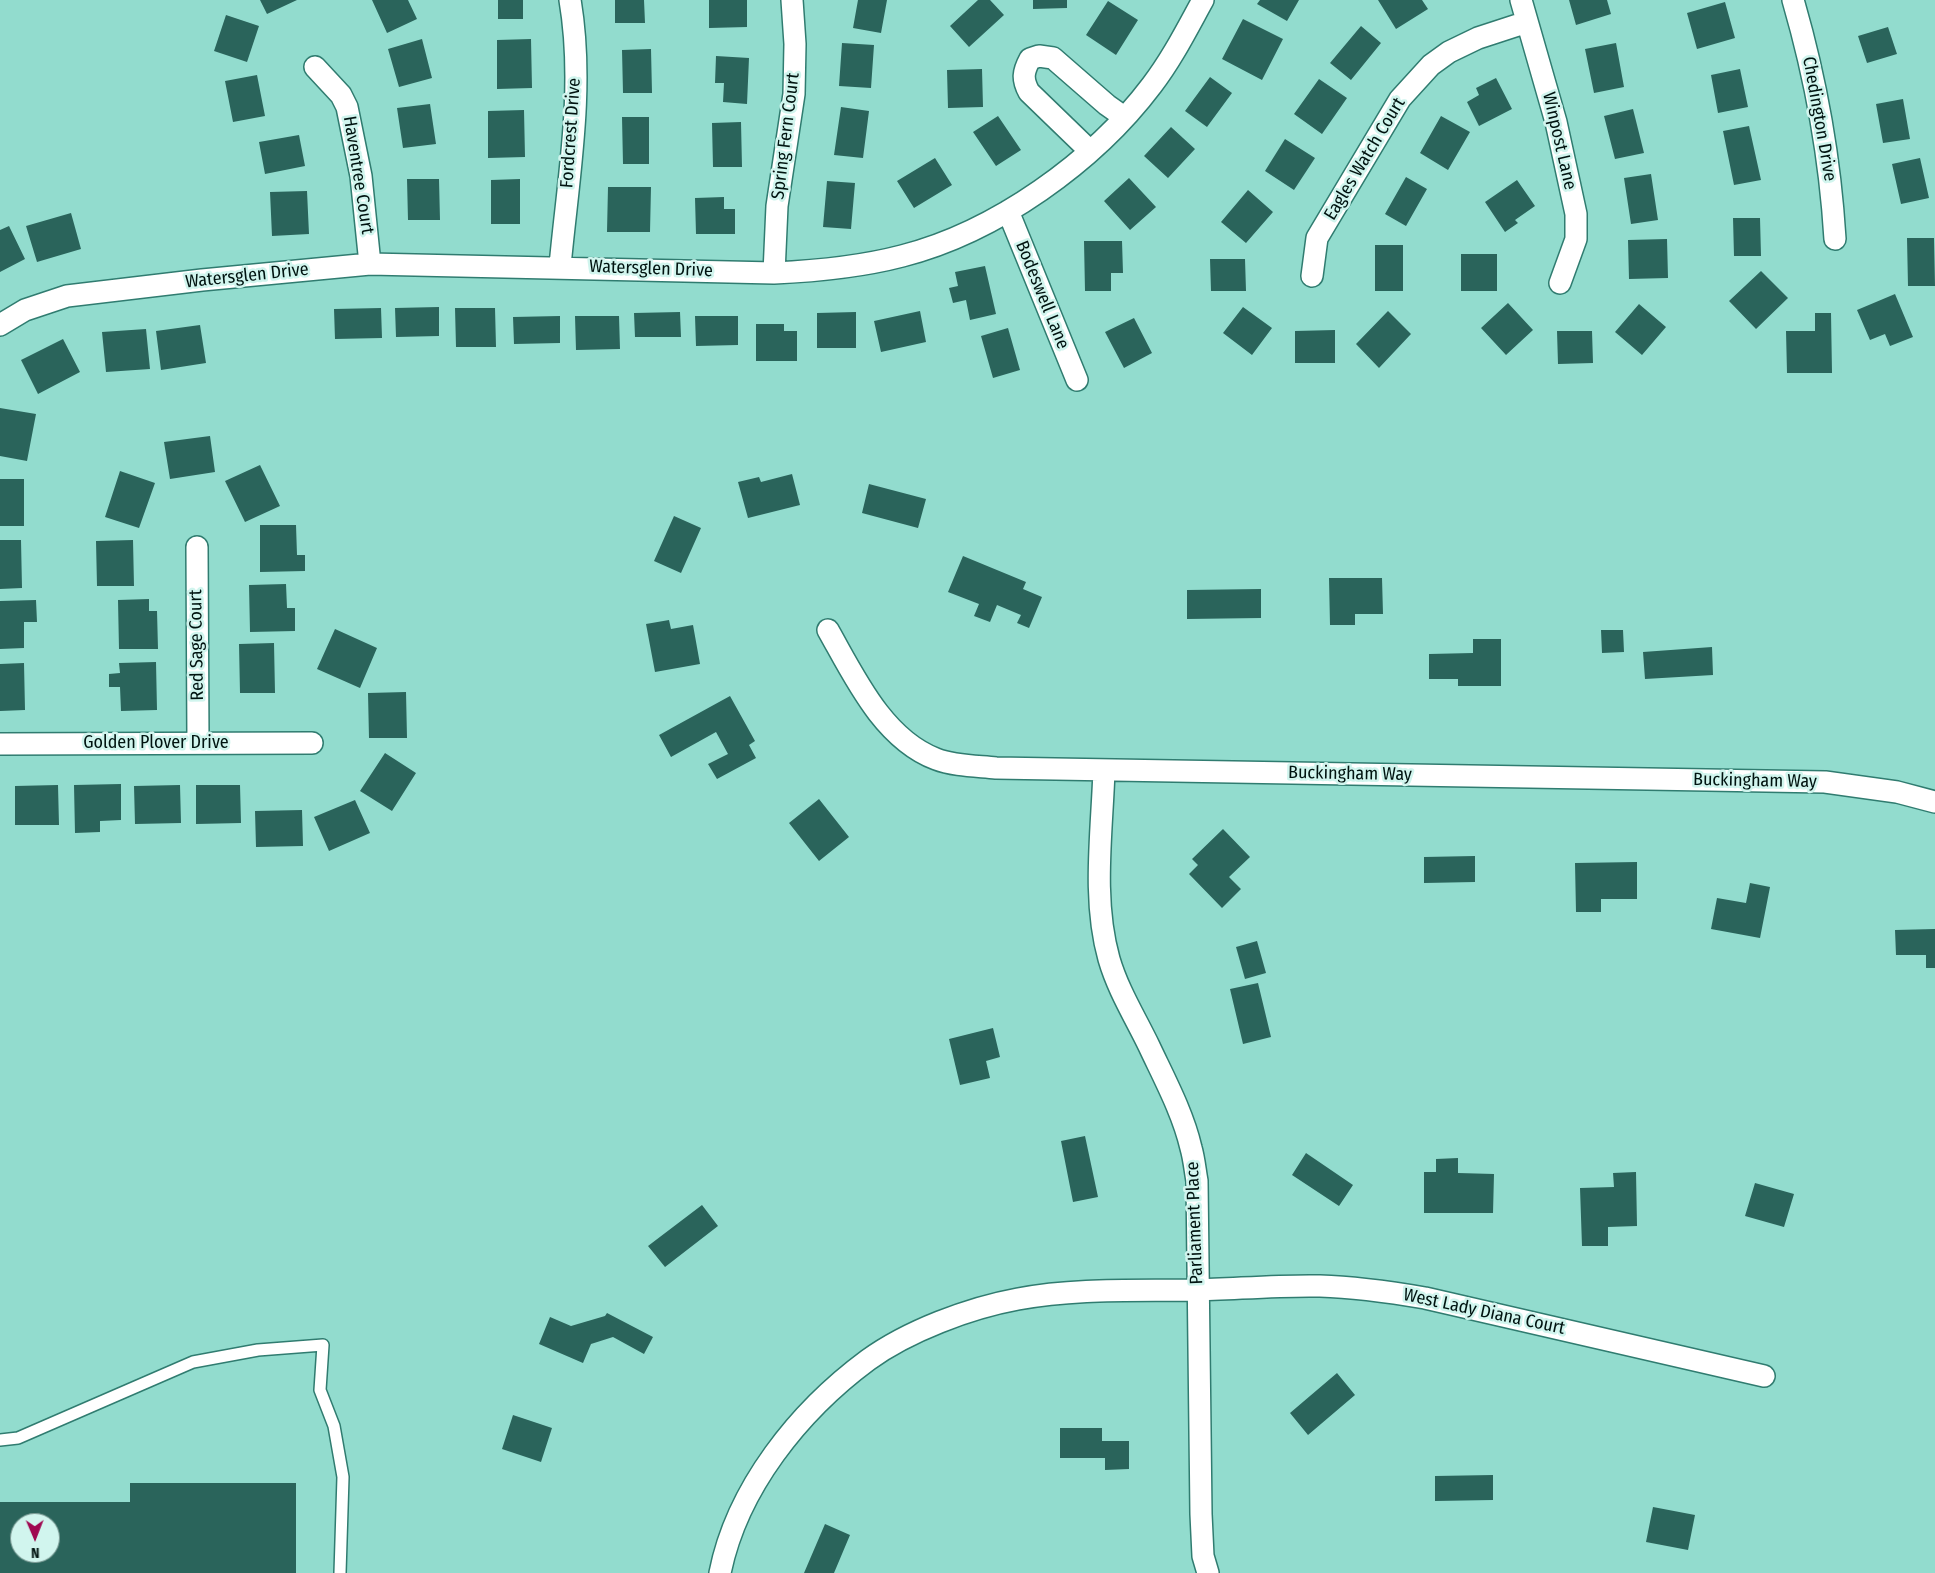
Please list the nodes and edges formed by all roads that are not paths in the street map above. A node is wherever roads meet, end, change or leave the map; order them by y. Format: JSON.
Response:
{"nodes":[{"id":1,"x":570,"y":0,"type":"edge"},
{"id":2,"x":792,"y":0,"type":"edge"},
{"id":3,"x":1203,"y":0,"type":"edge"},
{"id":4,"x":1521,"y":0,"type":"edge"},
{"id":5,"x":1793,"y":0,"type":"edge"},
{"id":6,"x":1527,"y":22,"type":"junction"},
{"id":7,"x":315,"y":67,"type":"dead end"},
{"id":8,"x":1124,"y":117,"type":"junction"},
{"id":9,"x":1090,"y":150,"type":"junction"},
{"id":10,"x":1008,"y":211,"type":"junction"},
{"id":11,"x":1835,"y":239,"type":"dead end"},
{"id":12,"x":370,"y":264,"type":"junction"},
{"id":13,"x":560,"y":266,"type":"junction"},
{"id":14,"x":774,"y":272,"type":"junction"},
{"id":15,"x":1312,"y":276,"type":"dead end"},
{"id":16,"x":1560,"y":283,"type":"dead end"},
{"id":17,"x":0,"y":325,"type":"edge"},
{"id":18,"x":1077,"y":380,"type":"dead end"},
{"id":19,"x":196,"y":547,"type":"dead end"},
{"id":20,"x":828,"y":630,"type":"dead end"},
{"id":21,"x":198,"y":743,"type":"junction"},
{"id":22,"x":312,"y":743,"type":"dead end"},
{"id":23,"x":0,"y":744,"type":"edge"},
{"id":24,"x":1104,"y":770,"type":"junction"},
{"id":25,"x":1935,"y":802,"type":"edge"},
{"id":26,"x":1198,"y":1290,"type":"junction"},
{"id":27,"x":1764,"y":1376,"type":"dead end"},
{"id":28,"x":0,"y":1440,"type":"edge"},
{"id":29,"x":340,"y":1573,"type":"edge"},
{"id":30,"x":720,"y":1573,"type":"edge"},
{"id":31,"x":1208,"y":1573,"type":"edge"}],
"edges":[{"from":1,"to":13,"type":"street","name":"Fordcrest Drive"},
{"from":2,"to":14,"type":"street","name":"Spring Fern Court"},
{"from":3,"to":8,"type":"street","name":"Watersglen Drive"},
{"from":4,"to":6,"type":"street","name":"Winpost Lane"},
{"from":5,"to":11,"type":"street","name":"Chedington Drive"},
{"from":6,"to":15,"type":"street","name":"Eagles Watch Court"},
{"from":6,"to":16,"type":"street","name":"Winpost Lane"},
{"from":7,"to":12,"type":"street","name":"Haventree Court"},
{"from":8,"to":9,"type":"street","name":"Watersglen Drive"},
{"from":8,"to":9,"type":"street"},
{"from":9,"to":10,"type":"street","name":"Watersglen Drive"},
{"from":10,"to":14,"type":"street","name":"Watersglen Drive"},
{"from":10,"to":18,"type":"street","name":"Bodeswell Lane"},
{"from":12,"to":13,"type":"street","name":"Watersglen Drive"},
{"from":12,"to":17,"type":"street","name":"Watersglen Drive"},
{"from":13,"to":14,"type":"street","name":"Watersglen Drive"},
{"from":19,"to":21,"type":"street","name":"Red Sage Court"},
{"from":20,"to":24,"type":"street","name":"Buckingham Way"},
{"from":21,"to":22,"type":"street","name":"Golden Plover Drive"},
{"from":21,"to":23,"type":"street","name":"Golden Plover Drive"},
{"from":24,"to":25,"type":"street","name":"Buckingham Way"},
{"from":24,"to":26,"type":"street","name":"Parliament Place"},
{"from":26,"to":27,"type":"street","name":"West Lady Diana Court"},
{"from":26,"to":30,"type":"street","name":"West Lady Diana Court"},
{"from":26,"to":31,"type":"street","name":"Parliament Place"},
{"from":28,"to":29,"type":"lane"}]}
